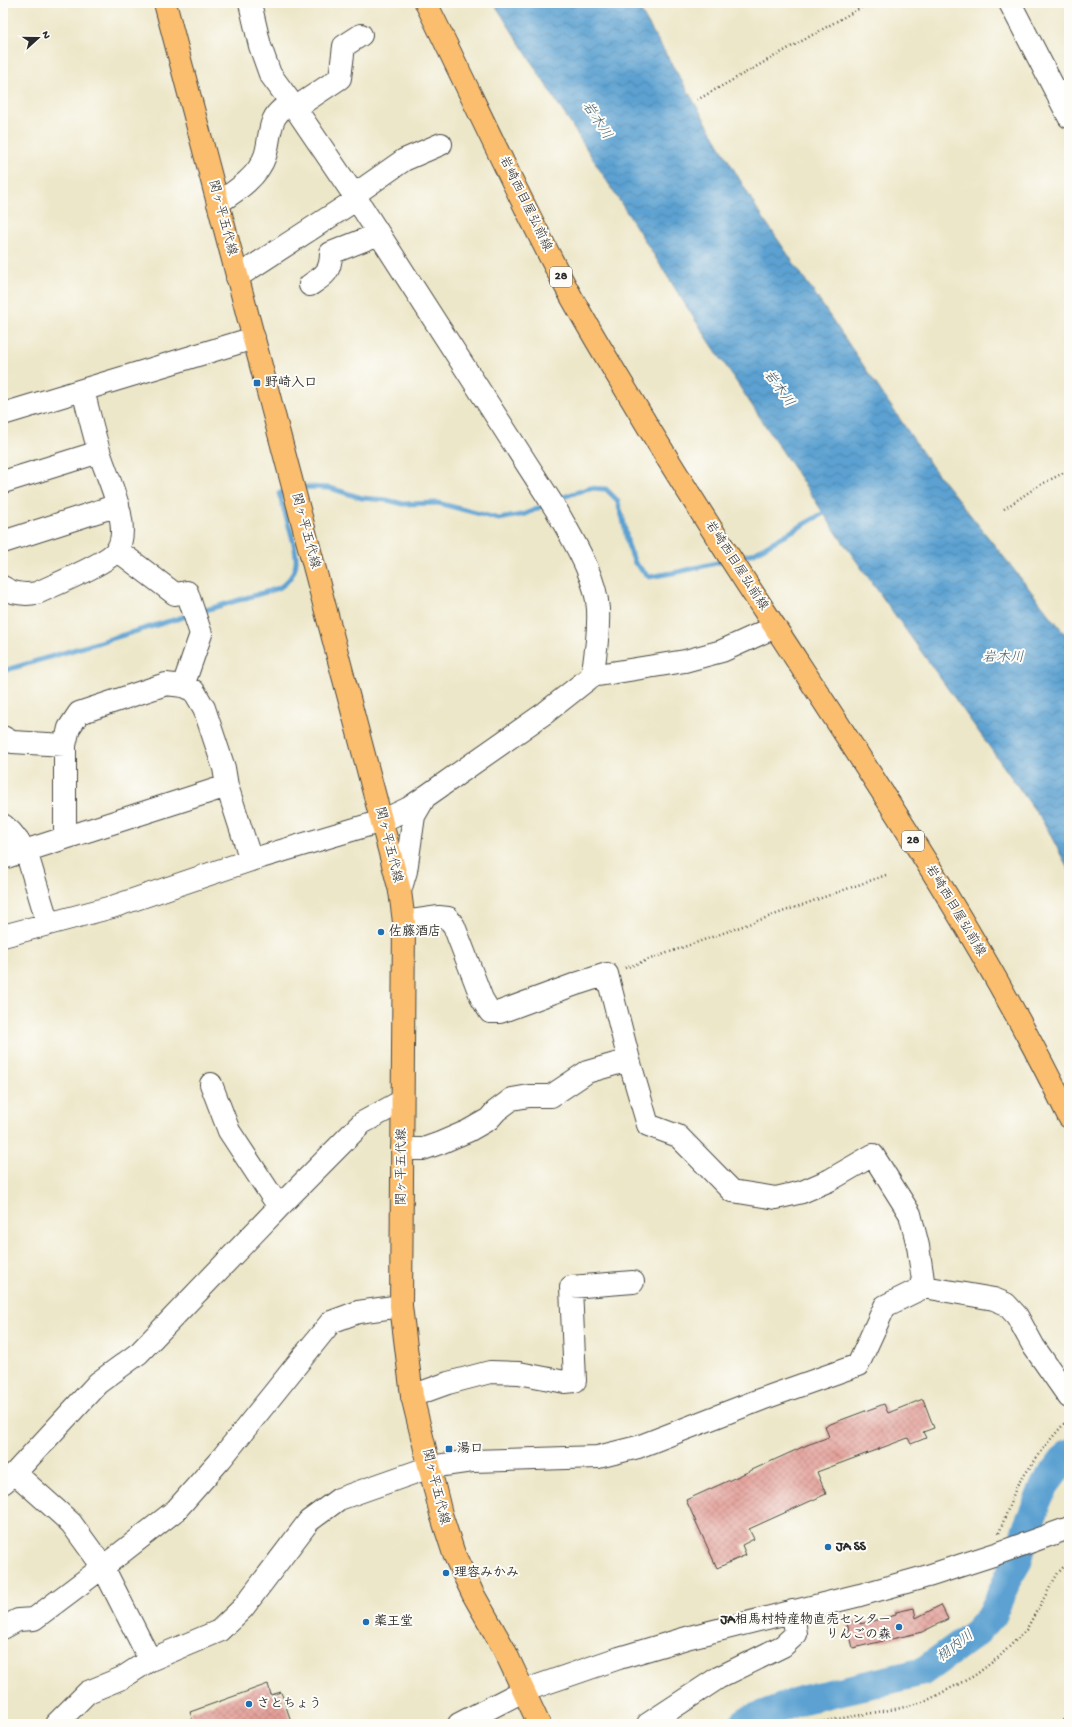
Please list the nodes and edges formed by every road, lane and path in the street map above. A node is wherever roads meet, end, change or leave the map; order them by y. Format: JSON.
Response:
{"nodes":[{"id":1,"x":164,"y":3,"type":"edge"},
{"id":2,"x":250,"y":3,"type":"edge"},
{"id":3,"x":426,"y":3,"type":"edge"},
{"id":4,"x":869,"y":3,"type":"edge"},
{"id":5,"x":1010,"y":3,"type":"edge"},
{"id":6,"x":361,"y":35,"type":"dead end"},
{"id":7,"x":697,"y":100,"type":"dead end"},
{"id":8,"x":293,"y":105,"type":"junction"},
{"id":9,"x":1069,"y":116,"type":"edge"},
{"id":10,"x":441,"y":144,"type":"dead end"},
{"id":11,"x":356,"y":197,"type":"junction"},
{"id":12,"x":218,"y":203,"type":"junction"},
{"id":13,"x":380,"y":234,"type":"junction"},
{"id":14,"x":237,"y":277,"type":"junction"},
{"id":15,"x":310,"y":285,"type":"dead end"},
{"id":16,"x":254,"y":338,"type":"junction"},
{"id":17,"x":83,"y":390,"type":"junction"},
{"id":18,"x":3,"y":414,"type":"edge"},
{"id":19,"x":99,"y":452,"type":"junction"},
{"id":20,"x":1069,"y":470,"type":"edge"},
{"id":21,"x":3,"y":482,"type":"edge"},
{"id":22,"x":118,"y":504,"type":"junction"},
{"id":23,"x":1004,"y":509,"type":"dead end"},
{"id":24,"x":3,"y":542,"type":"edge"},
{"id":25,"x":117,"y":550,"type":"junction"},
{"id":26,"x":3,"y":587,"type":"edge"},
{"id":27,"x":775,"y":627,"type":"junction"},
{"id":28,"x":592,"y":676,"type":"junction"},
{"id":29,"x":183,"y":686,"type":"junction"},
{"id":30,"x":3,"y":737,"type":"edge"},
{"id":31,"x":65,"y":745,"type":"junction"},
{"id":32,"x":227,"y":786,"type":"junction"},
{"id":33,"x":425,"y":797,"type":"junction"},
{"id":34,"x":382,"y":821,"type":"junction"},
{"id":35,"x":3,"y":825,"type":"edge"},
{"id":36,"x":65,"y":838,"type":"junction"},
{"id":37,"x":26,"y":851,"type":"junction"},
{"id":38,"x":3,"y":858,"type":"edge"},
{"id":39,"x":251,"y":860,"type":"junction"},
{"id":40,"x":886,"y":875,"type":"dead end"},
{"id":41,"x":400,"y":891,"type":"junction"},
{"id":42,"x":404,"y":922,"type":"junction"},
{"id":43,"x":48,"y":924,"type":"junction"},
{"id":44,"x":3,"y":936,"type":"edge"},
{"id":45,"x":607,"y":974,"type":"junction"},
{"id":46,"x":629,"y":1060,"type":"junction"},
{"id":47,"x":211,"y":1084,"type":"dead end"},
{"id":48,"x":402,"y":1101,"type":"junction"},
{"id":49,"x":1069,"y":1117,"type":"edge"},
{"id":50,"x":402,"y":1150,"type":"junction"},
{"id":51,"x":279,"y":1207,"type":"junction"},
{"id":52,"x":634,"y":1282,"type":"dead end"},
{"id":53,"x":924,"y":1287,"type":"junction"},
{"id":54,"x":401,"y":1306,"type":"junction"},
{"id":55,"x":412,"y":1396,"type":"junction"},
{"id":56,"x":1069,"y":1397,"type":"edge"},
{"id":57,"x":1069,"y":1418,"type":"edge"},
{"id":58,"x":430,"y":1467,"type":"junction"},
{"id":59,"x":9,"y":1478,"type":"edge"},
{"id":60,"x":1069,"y":1528,"type":"edge"},
{"id":61,"x":992,"y":1556,"type":"junction"},
{"id":62,"x":1069,"y":1562,"type":"edge"},
{"id":63,"x":103,"y":1567,"type":"junction"},
{"id":64,"x":793,"y":1611,"type":"junction"},
{"id":65,"x":3,"y":1628,"type":"edge"},
{"id":66,"x":150,"y":1660,"type":"junction"},
{"id":67,"x":523,"y":1691,"type":"junction"},
{"id":68,"x":1069,"y":1704,"type":"edge"},
{"id":69,"x":56,"y":1724,"type":"edge"},
{"id":70,"x":459,"y":1724,"type":"edge"},
{"id":71,"x":539,"y":1724,"type":"edge"},
{"id":72,"x":648,"y":1724,"type":"edge"},
{"id":73,"x":808,"y":1724,"type":"edge"},
{"id":74,"x":1063,"y":1724,"type":"edge"}],
"edges":[{"from":1,"to":12,"type":"main road","name":"関ヶ平五代線"},
{"from":2,"to":8,"type":"street"},
{"from":3,"to":27,"type":"main road","name":"岩崎西目屋弘前線","number":"28"},
{"from":4,"to":7,"type":"path"},
{"from":5,"to":9,"type":"street"},
{"from":6,"to":8,"type":"street"},
{"from":8,"to":11,"type":"street"},
{"from":8,"to":12,"type":"street"},
{"from":10,"to":11,"type":"street"},
{"from":11,"to":13,"type":"street"},
{"from":11,"to":14,"type":"street"},
{"from":12,"to":14,"type":"main road","name":"関ヶ平五代線"},
{"from":13,"to":15,"type":"street"},
{"from":13,"to":28,"type":"street"},
{"from":14,"to":16,"type":"main road","name":"関ヶ平五代線"},
{"from":16,"to":17,"type":"street"},
{"from":16,"to":34,"type":"main road","name":"関ヶ平五代線"},
{"from":17,"to":18,"type":"street"},
{"from":17,"to":19,"type":"street"},
{"from":19,"to":21,"type":"street"},
{"from":19,"to":22,"type":"street"},
{"from":20,"to":23,"type":"path"},
{"from":22,"to":24,"type":"street"},
{"from":22,"to":25,"type":"street"},
{"from":25,"to":26,"type":"street"},
{"from":25,"to":29,"type":"street"},
{"from":27,"to":28,"type":"street"},
{"from":27,"to":49,"type":"main road","name":"岩崎西目屋弘前線","number":"28"},
{"from":28,"to":33,"type":"street"},
{"from":29,"to":31,"type":"street"},
{"from":29,"to":32,"type":"street"},
{"from":30,"to":31,"type":"street"},
{"from":31,"to":36,"type":"street"},
{"from":32,"to":36,"type":"street"},
{"from":32,"to":39,"type":"street"},
{"from":33,"to":34,"type":"street"},
{"from":33,"to":41,"type":"street"},
{"from":34,"to":39,"type":"street"},
{"from":34,"to":41,"type":"main road","name":"関ヶ平五代線"},
{"from":35,"to":37,"type":"street"},
{"from":36,"to":37,"type":"street"},
{"from":37,"to":38,"type":"street"},
{"from":37,"to":43,"type":"street"},
{"from":39,"to":43,"type":"street"},
{"from":40,"to":45,"type":"path"},
{"from":41,"to":42,"type":"main road","name":"関ヶ平五代線"},
{"from":42,"to":45,"type":"street"},
{"from":42,"to":48,"type":"main road","name":"関ヶ平五代線"},
{"from":43,"to":44,"type":"street"},
{"from":45,"to":46,"type":"street"},
{"from":46,"to":50,"type":"street"},
{"from":46,"to":53,"type":"street"},
{"from":47,"to":51,"type":"street"},
{"from":48,"to":50,"type":"main road","name":"関ヶ平五代線"},
{"from":48,"to":51,"type":"street"},
{"from":50,"to":54,"type":"main road","name":"関ヶ平五代線"},
{"from":51,"to":59,"type":"street"},
{"from":52,"to":55,"type":"street"},
{"from":53,"to":56,"type":"street"},
{"from":53,"to":58,"type":"street"},
{"from":54,"to":55,"type":"main road","name":"関ヶ平五代線"},
{"from":54,"to":63,"type":"street"},
{"from":55,"to":58,"type":"main road","name":"関ヶ平五代線"},
{"from":57,"to":61,"type":"path"},
{"from":58,"to":66,"type":"street"},
{"from":58,"to":67,"type":"main road","name":"関ヶ平五代線"},
{"from":59,"to":63,"type":"street"},
{"from":60,"to":61,"type":"street"},
{"from":61,"to":64,"type":"street"},
{"from":62,"to":73,"type":"path"},
{"from":63,"to":65,"type":"street"},
{"from":63,"to":66,"type":"street"},
{"from":64,"to":67,"type":"street"},
{"from":64,"to":72,"type":"street"},
{"from":66,"to":69,"type":"street"},
{"from":67,"to":70,"type":"street"},
{"from":67,"to":71,"type":"main road","name":"関ヶ平五代線"},
{"from":68,"to":74,"type":"path"}]}
